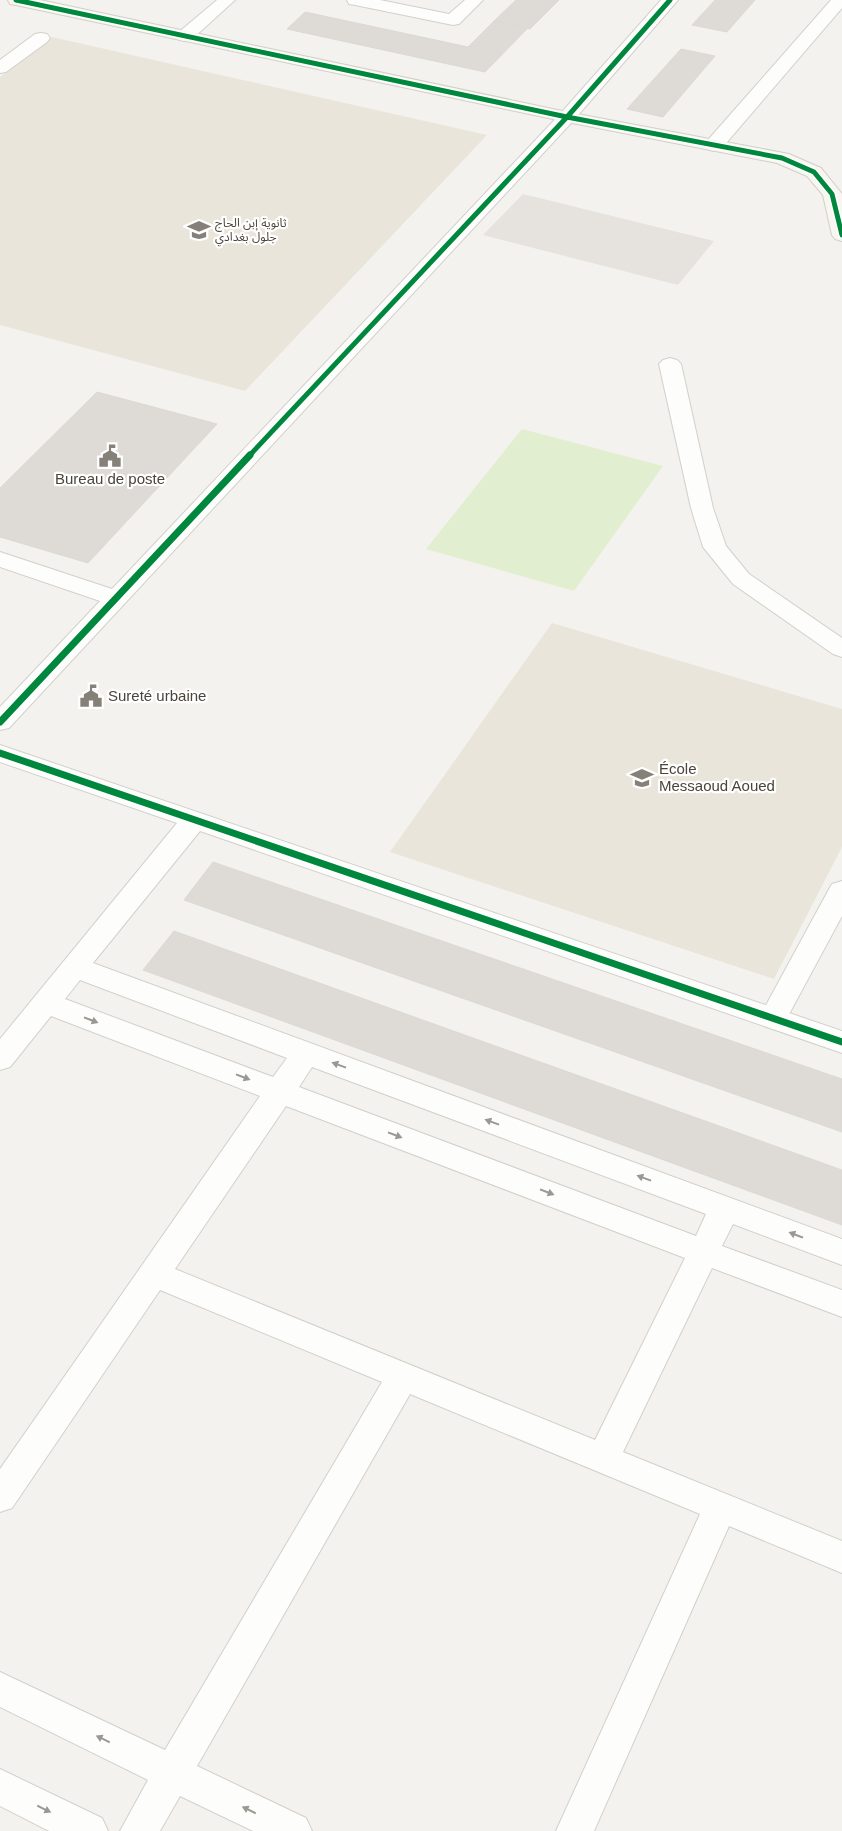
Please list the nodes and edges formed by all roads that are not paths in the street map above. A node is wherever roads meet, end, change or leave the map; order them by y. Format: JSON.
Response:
{"nodes":[{"id":1,"x":16,"y":0,"type":"edge"},
{"id":2,"x":227,"y":0,"type":"edge"},
{"id":3,"x":355,"y":0,"type":"edge"},
{"id":4,"x":474,"y":0,"type":"edge"},
{"id":5,"x":670,"y":0,"type":"edge"},
{"id":6,"x":840,"y":0,"type":"edge"},
{"id":7,"x":185,"y":36,"type":"junction"},
{"id":8,"x":42,"y":38,"type":"dead end"},
{"id":9,"x":0,"y":68,"type":"edge"},
{"id":10,"x":567,"y":116,"type":"junction"},
{"id":11,"x":714,"y":145,"type":"junction"},
{"id":12,"x":842,"y":235,"type":"edge"},
{"id":13,"x":670,"y":364,"type":"dead end"},
{"id":14,"x":0,"y":560,"type":"edge"},
{"id":15,"x":116,"y":598,"type":"junction"},
{"id":16,"x":842,"y":649,"type":"edge"},
{"id":17,"x":0,"y":722,"type":"edge"},
{"id":18,"x":0,"y":753,"type":"edge"},
{"id":19,"x":194,"y":820,"type":"junction"},
{"id":20,"x":842,"y":891,"type":"edge"},
{"id":21,"x":74,"y":967,"type":"junction"},
{"id":22,"x":46,"y":1003,"type":"junction"},
{"id":23,"x":772,"y":1018,"type":"junction"},
{"id":24,"x":842,"y":1042,"type":"edge"},
{"id":25,"x":306,"y":1053,"type":"junction"},
{"id":26,"x":0,"y":1059,"type":"edge"},
{"id":27,"x":281,"y":1092,"type":"junction"},
{"id":28,"x":725,"y":1208,"type":"junction"},
{"id":29,"x":704,"y":1251,"type":"junction"},
{"id":30,"x":842,"y":1252,"type":"edge"},
{"id":31,"x":154,"y":1274,"type":"junction"},
{"id":32,"x":842,"y":1304,"type":"edge"},
{"id":33,"x":403,"y":1376,"type":"junction"},
{"id":34,"x":603,"y":1458,"type":"junction"},
{"id":35,"x":0,"y":1497,"type":"edge"},
{"id":36,"x":720,"y":1506,"type":"junction"},
{"id":37,"x":842,"y":1557,"type":"edge"},
{"id":38,"x":0,"y":1689,"type":"edge"},
{"id":39,"x":173,"y":1773,"type":"junction"},
{"id":40,"x":0,"y":1787,"type":"edge"},
{"id":41,"x":89,"y":1831,"type":"edge"},
{"id":42,"x":139,"y":1831,"type":"edge"},
{"id":43,"x":293,"y":1831,"type":"edge"},
{"id":44,"x":575,"y":1831,"type":"edge"}],
"edges":[{"from":1,"to":7,"type":"street"},
{"from":2,"to":7,"type":"street"},
{"from":3,"to":4,"type":"street"},
{"from":5,"to":10,"type":"street"},
{"from":6,"to":11,"type":"street"},
{"from":7,"to":10,"type":"street"},
{"from":8,"to":9,"type":"street"},
{"from":10,"to":11,"type":"street"},
{"from":10,"to":15,"type":"street"},
{"from":11,"to":12,"type":"street"},
{"from":13,"to":16,"type":"street"},
{"from":14,"to":15,"type":"street"},
{"from":15,"to":17,"type":"street"},
{"from":18,"to":19,"type":"street"},
{"from":19,"to":21,"type":"street"},
{"from":19,"to":23,"type":"street"},
{"from":20,"to":23,"type":"street"},
{"from":21,"to":22,"type":"street"},
{"from":21,"to":25,"type":"street"},
{"from":22,"to":26,"type":"street"},
{"from":22,"to":27,"type":"street","one_way":true},
{"from":23,"to":24,"type":"street"},
{"from":25,"to":27,"type":"street"},
{"from":28,"to":25,"type":"street","one_way":true},
{"from":27,"to":29,"type":"street","one_way":true},
{"from":27,"to":31,"type":"street"},
{"from":28,"to":29,"type":"street"},
{"from":30,"to":28,"type":"street","one_way":true},
{"from":29,"to":32,"type":"street"},
{"from":29,"to":34,"type":"street"},
{"from":31,"to":33,"type":"street"},
{"from":31,"to":35,"type":"street"},
{"from":33,"to":34,"type":"street"},
{"from":33,"to":39,"type":"street"},
{"from":34,"to":36,"type":"street"},
{"from":36,"to":37,"type":"street"},
{"from":36,"to":44,"type":"street"},
{"from":39,"to":38,"type":"street","one_way":true},
{"from":39,"to":42,"type":"street"},
{"from":43,"to":39,"type":"street","one_way":true},
{"from":40,"to":41,"type":"street","one_way":true}]}
